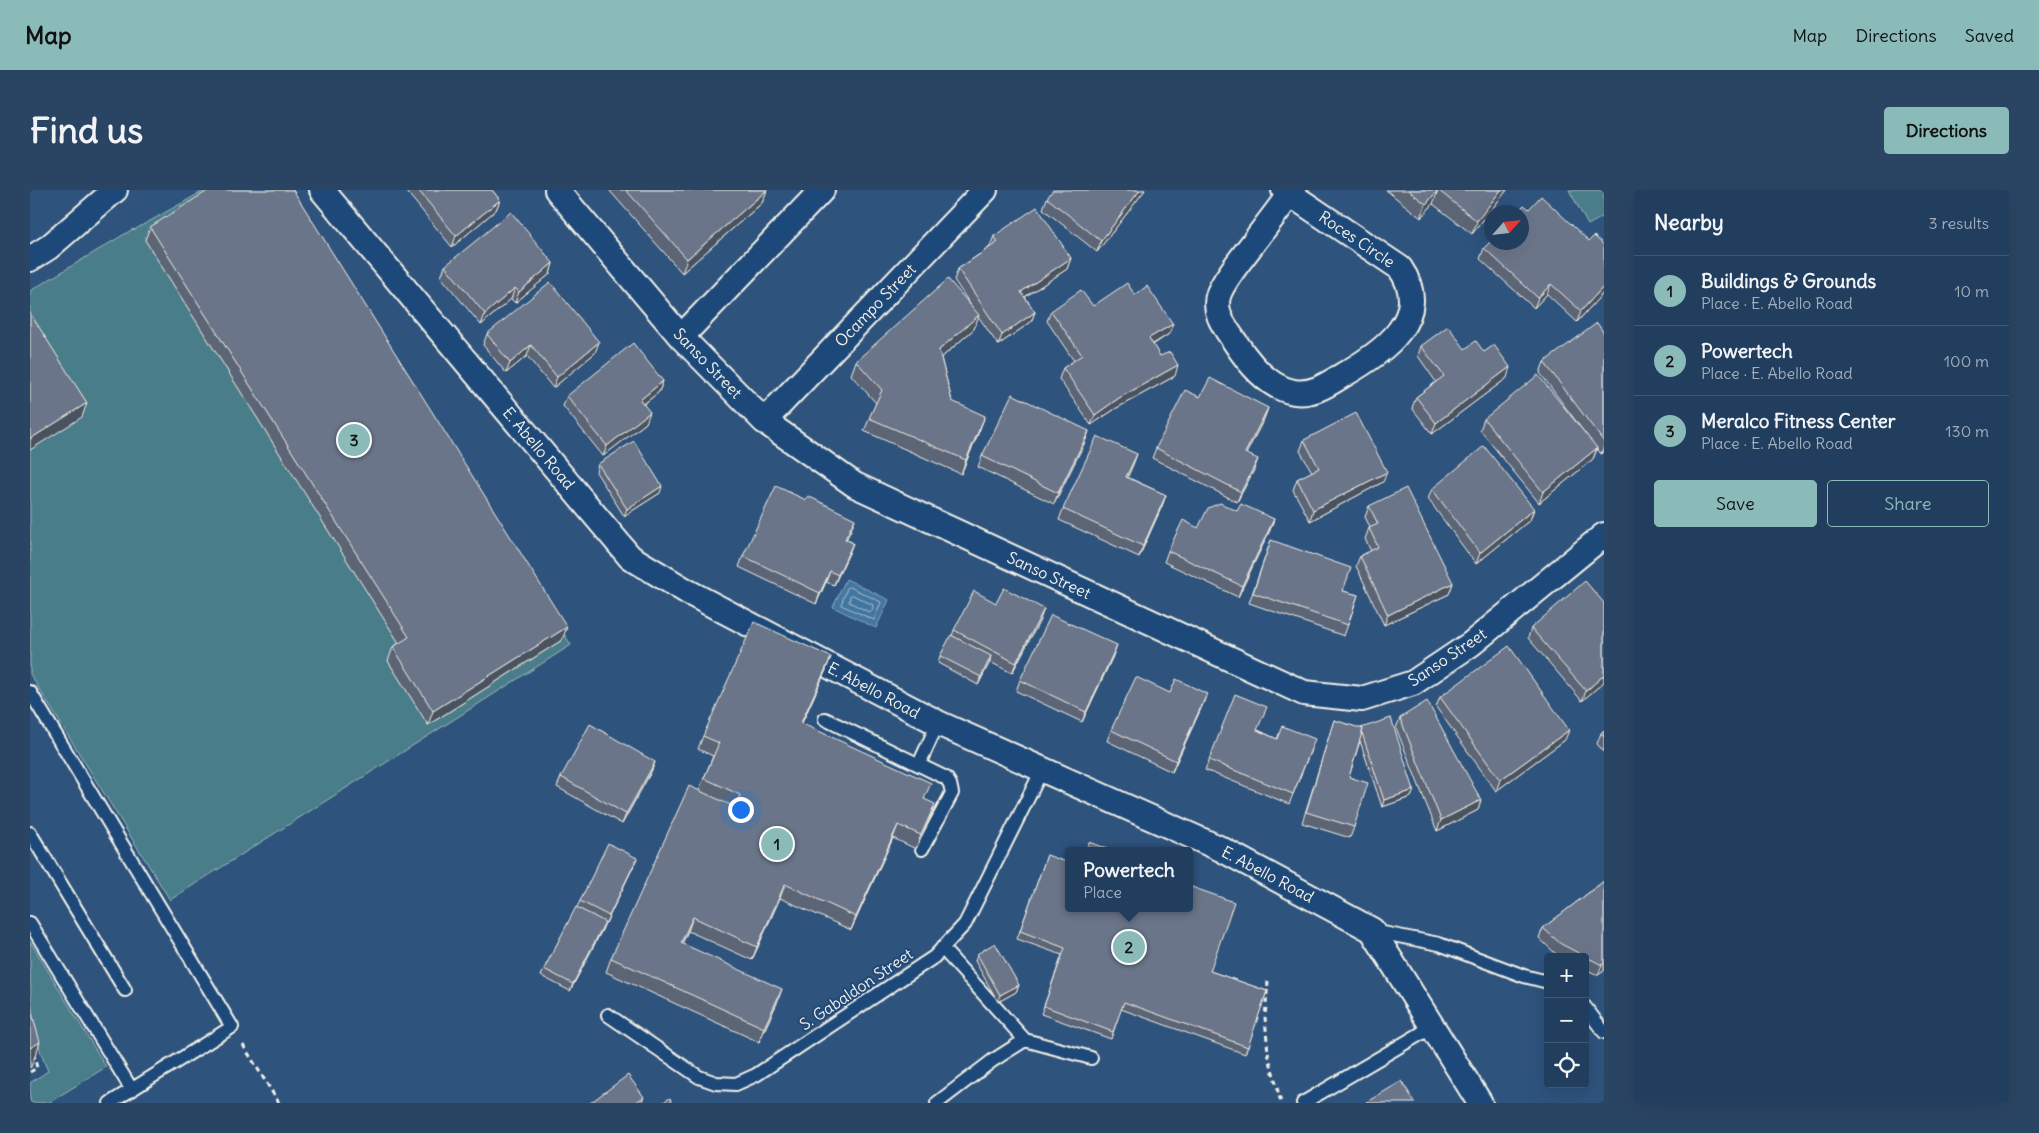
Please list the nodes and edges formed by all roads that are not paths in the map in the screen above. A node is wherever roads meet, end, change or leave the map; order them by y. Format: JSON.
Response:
{"nodes":[{"id":1,"x":115,"y":190,"type":"edge"},
{"id":2,"x":322,"y":190,"type":"edge"},
{"id":3,"x":557,"y":190,"type":"edge"},
{"id":4,"x":822,"y":190,"type":"edge"},
{"id":5,"x":985,"y":190,"type":"edge"},
{"id":6,"x":1287,"y":192,"type":"edge"},
{"id":7,"x":30,"y":259,"type":"edge"},
{"id":8,"x":681,"y":337,"type":"junction"},
{"id":9,"x":764,"y":421,"type":"junction"},
{"id":10,"x":1604,"y":535,"type":"edge"},
{"id":11,"x":30,"y":692,"type":"edge"},
{"id":12,"x":824,"y":718,"type":"dead end"},
{"id":13,"x":938,"y":723,"type":"junction"},
{"id":14,"x":919,"y":764,"type":"junction"},
{"id":15,"x":1042,"y":770,"type":"junction"},
{"id":16,"x":30,"y":833,"type":"edge"},
{"id":17,"x":922,"y":849,"type":"edge"},
{"id":18,"x":30,"y":924,"type":"edge"},
{"id":19,"x":1372,"y":930,"type":"junction"},
{"id":20,"x":942,"y":948,"type":"junction"},
{"id":21,"x":1544,"y":981,"type":"edge"},
{"id":22,"x":124,"y":990,"type":"dead end"},
{"id":23,"x":1589,"y":1012,"type":"edge"},
{"id":24,"x":608,"y":1015,"type":"dead end"},
{"id":25,"x":1432,"y":1027,"type":"junction"},
{"id":26,"x":1604,"y":1032,"type":"edge"},
{"id":27,"x":1025,"y":1040,"type":"junction"},
{"id":28,"x":1092,"y":1058,"type":"dead end"},
{"id":29,"x":132,"y":1090,"type":"junction"},
{"id":30,"x":110,"y":1103,"type":"edge"},
{"id":31,"x":936,"y":1103,"type":"edge"},
{"id":32,"x":1303,"y":1103,"type":"edge"},
{"id":33,"x":1480,"y":1103,"type":"edge"}],
"edges":[{"from":1,"to":7,"type":"street"},
{"from":2,"to":13,"type":"street","name":"E. Abello Road"},
{"from":3,"to":8,"type":"street","name":"Sanso Street"},
{"from":4,"to":8,"type":"street"},
{"from":5,"to":9,"type":"street","name":"Ocampo Street"},
{"from":6,"to":6,"type":"street","name":"Roces Circle"},
{"from":8,"to":9,"type":"street","name":"Sanso Street"},
{"from":9,"to":10,"type":"street","name":"Sanso Street"},
{"from":11,"to":29,"type":"lane"},
{"from":12,"to":14,"type":"lane"},
{"from":13,"to":14,"type":"lane"},
{"from":13,"to":15,"type":"street","name":"E. Abello Road"},
{"from":14,"to":17,"type":"lane"},
{"from":15,"to":19,"type":"street","name":"E. Abello Road"},
{"from":15,"to":20,"type":"lane","name":"S. Gabaldon Street"},
{"from":16,"to":22,"type":"lane"},
{"from":18,"to":29,"type":"lane"},
{"from":19,"to":21,"type":"lane"},
{"from":19,"to":25,"type":"street"},
{"from":20,"to":24,"type":"lane","name":"S. Gabaldon Street"},
{"from":20,"to":27,"type":"lane"},
{"from":23,"to":26,"type":"lane"},
{"from":25,"to":32,"type":"lane"},
{"from":25,"to":33,"type":"street"},
{"from":27,"to":28,"type":"lane"},
{"from":27,"to":31,"type":"lane"},
{"from":29,"to":30,"type":"lane"}]}
